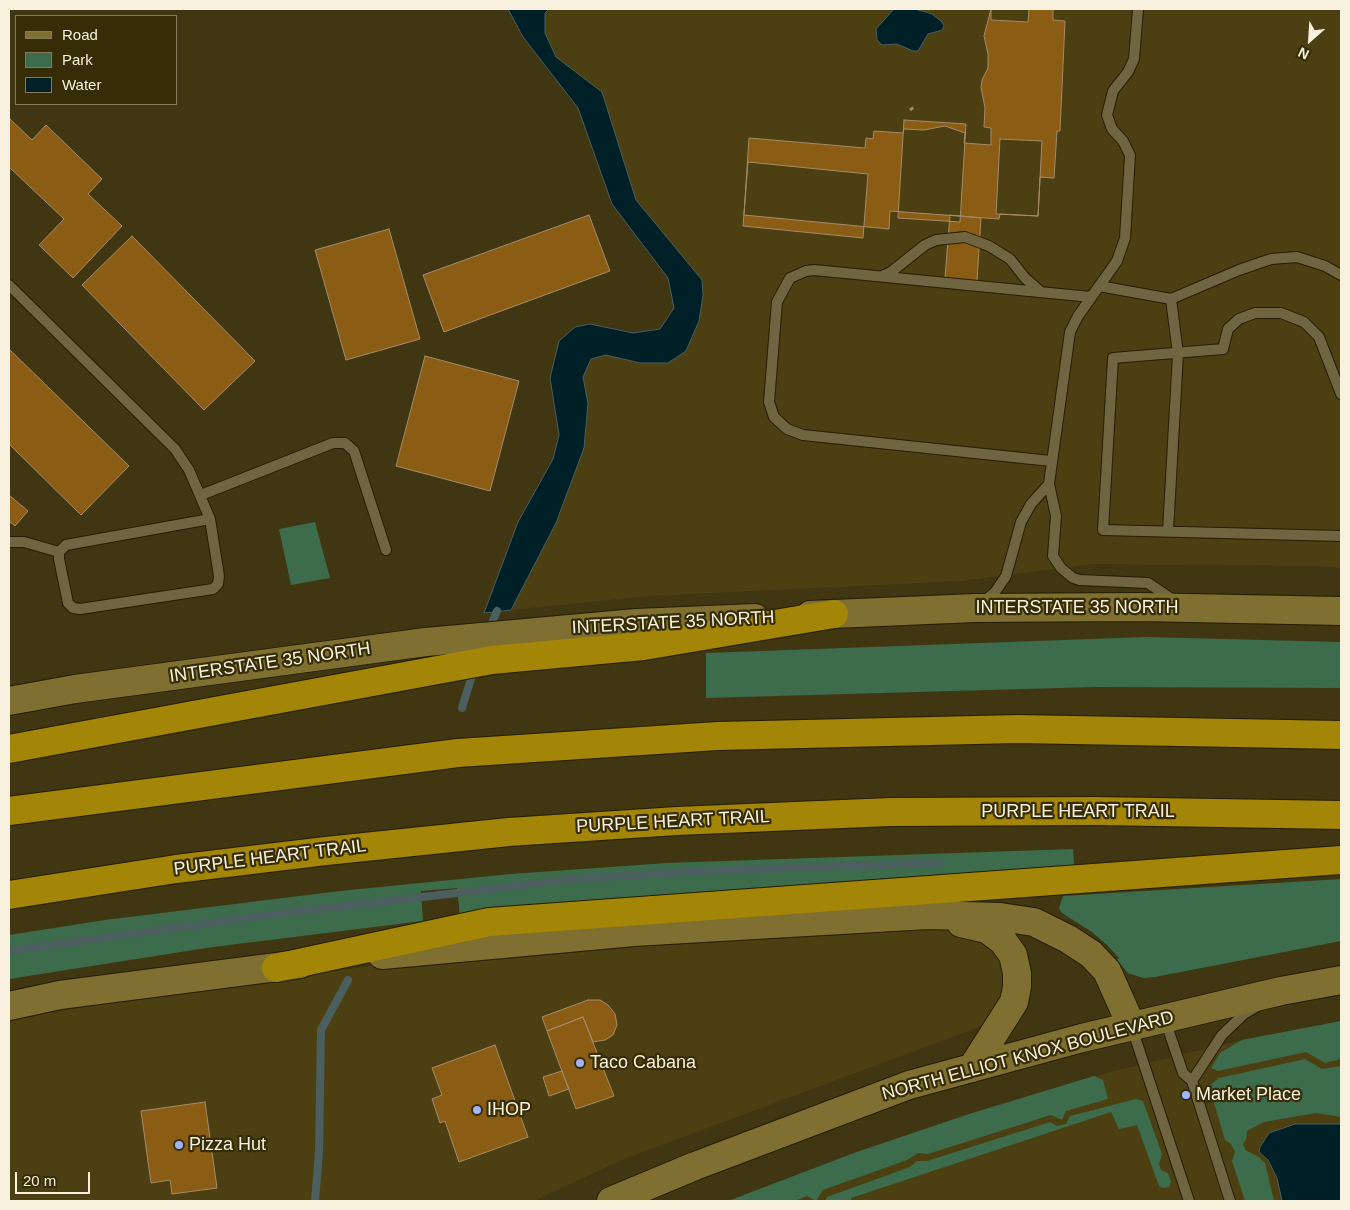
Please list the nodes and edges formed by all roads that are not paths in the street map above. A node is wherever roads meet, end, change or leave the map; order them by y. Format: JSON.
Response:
{"nodes":[{"id":1,"x":1138,"y":9,"type":"edge"},
{"id":2,"x":1341,"y":275,"type":"edge"},
{"id":3,"x":881,"y":277,"type":"junction"},
{"id":4,"x":9,"y":285,"type":"edge"},
{"id":5,"x":1099,"y":286,"type":"junction"},
{"id":6,"x":1042,"y":292,"type":"junction"},
{"id":7,"x":1091,"y":297,"type":"junction"},
{"id":8,"x":1171,"y":299,"type":"junction"},
{"id":9,"x":1178,"y":354,"type":"junction"},
{"id":10,"x":1341,"y":394,"type":"edge"},
{"id":11,"x":1052,"y":461,"type":"junction"},
{"id":12,"x":1048,"y":484,"type":"junction"},
{"id":13,"x":201,"y":495,"type":"junction"},
{"id":14,"x":210,"y":519,"type":"junction"},
{"id":15,"x":1168,"y":531,"type":"junction"},
{"id":16,"x":1341,"y":536,"type":"edge"},
{"id":17,"x":9,"y":542,"type":"edge"},
{"id":18,"x":386,"y":550,"type":"dead end"},
{"id":19,"x":59,"y":552,"type":"junction"},
{"id":20,"x":975,"y":608,"type":"junction"},
{"id":21,"x":1181,"y":608,"type":"junction"},
{"id":22,"x":1341,"y":611,"type":"edge"},
{"id":23,"x":834,"y":614,"type":"joint"},
{"id":24,"x":640,"y":634,"type":"junction"},
{"id":25,"x":9,"y":701,"type":"edge"},
{"id":26,"x":1341,"y":734,"type":"edge"},
{"id":27,"x":9,"y":749,"type":"edge"},
{"id":28,"x":9,"y":811,"type":"edge"},
{"id":29,"x":1341,"y":815,"type":"edge"},
{"id":30,"x":1341,"y":860,"type":"edge"},
{"id":31,"x":9,"y":895,"type":"edge"},
{"id":32,"x":928,"y":915,"type":"junction"},
{"id":33,"x":276,"y":968,"type":"junction"},
{"id":34,"x":1341,"y":980,"type":"edge"},
{"id":35,"x":1281,"y":991,"type":"junction"},
{"id":36,"x":9,"y":1006,"type":"edge"},
{"id":37,"x":1164,"y":1018,"type":"junction"},
{"id":38,"x":1132,"y":1027,"type":"junction"},
{"id":39,"x":972,"y":1068,"type":"junction"},
{"id":40,"x":1192,"y":1081,"type":"junction"},
{"id":41,"x":611,"y":1201,"type":"edge"},
{"id":42,"x":1189,"y":1201,"type":"edge"},
{"id":43,"x":1230,"y":1201,"type":"edge"}],
"edges":[{"from":1,"to":5,"type":"lane"},
{"from":2,"to":8,"type":"lane"},
{"from":3,"to":6,"type":"lane"},
{"from":3,"to":6,"type":"lane"},
{"from":3,"to":11,"type":"lane"},
{"from":4,"to":13,"type":"lane"},
{"from":5,"to":7,"type":"lane"},
{"from":5,"to":8,"type":"lane"},
{"from":6,"to":7,"type":"lane"},
{"from":7,"to":11,"type":"lane"},
{"from":8,"to":9,"type":"lane"},
{"from":9,"to":10,"type":"lane"},
{"from":9,"to":15,"type":"lane"},
{"from":9,"to":15,"type":"lane"},
{"from":11,"to":12,"type":"lane"},
{"from":12,"to":20,"type":"lane"},
{"from":12,"to":21,"type":"lane"},
{"from":13,"to":14,"type":"lane"},
{"from":13,"to":18,"type":"lane"},
{"from":14,"to":19,"type":"lane"},
{"from":14,"to":19,"type":"lane"},
{"from":15,"to":16,"type":"lane"},
{"from":17,"to":19,"type":"lane"},
{"from":20,"to":21,"type":"main road","name":"INTERSTATE 35 NORTH"},
{"from":20,"to":23,"type":"main road","name":"INTERSTATE 35 NORTH"},
{"from":21,"to":22,"type":"main road","name":"INTERSTATE 35 NORTH"},
{"from":23,"to":24,"type":"highway"},
{"from":24,"to":25,"type":"main road","name":"INTERSTATE 35 NORTH"},
{"from":24,"to":27,"type":"highway"},
{"from":26,"to":28,"type":"highway"},
{"from":29,"to":31,"type":"highway","name":"PURPLE HEART TRAIL"},
{"from":30,"to":33,"type":"highway"},
{"from":32,"to":33,"type":"main road"},
{"from":32,"to":38,"type":"main road"},
{"from":32,"to":39,"type":"main road"},
{"from":33,"to":36,"type":"main road"},
{"from":34,"to":35,"type":"main road","name":"NORTH ELLIOT KNOX BOULEVARD"},
{"from":35,"to":37,"type":"main road","name":"NORTH ELLIOT KNOX BOULEVARD"},
{"from":35,"to":40,"type":"lane"},
{"from":37,"to":38,"type":"main road","name":"NORTH ELLIOT KNOX BOULEVARD"},
{"from":37,"to":40,"type":"lane"},
{"from":38,"to":39,"type":"main road","name":"NORTH ELLIOT KNOX BOULEVARD"},
{"from":38,"to":42,"type":"lane"},
{"from":39,"to":41,"type":"main road","name":"NORTH ELLIOT KNOX BOULEVARD"},
{"from":40,"to":43,"type":"lane"}]}
